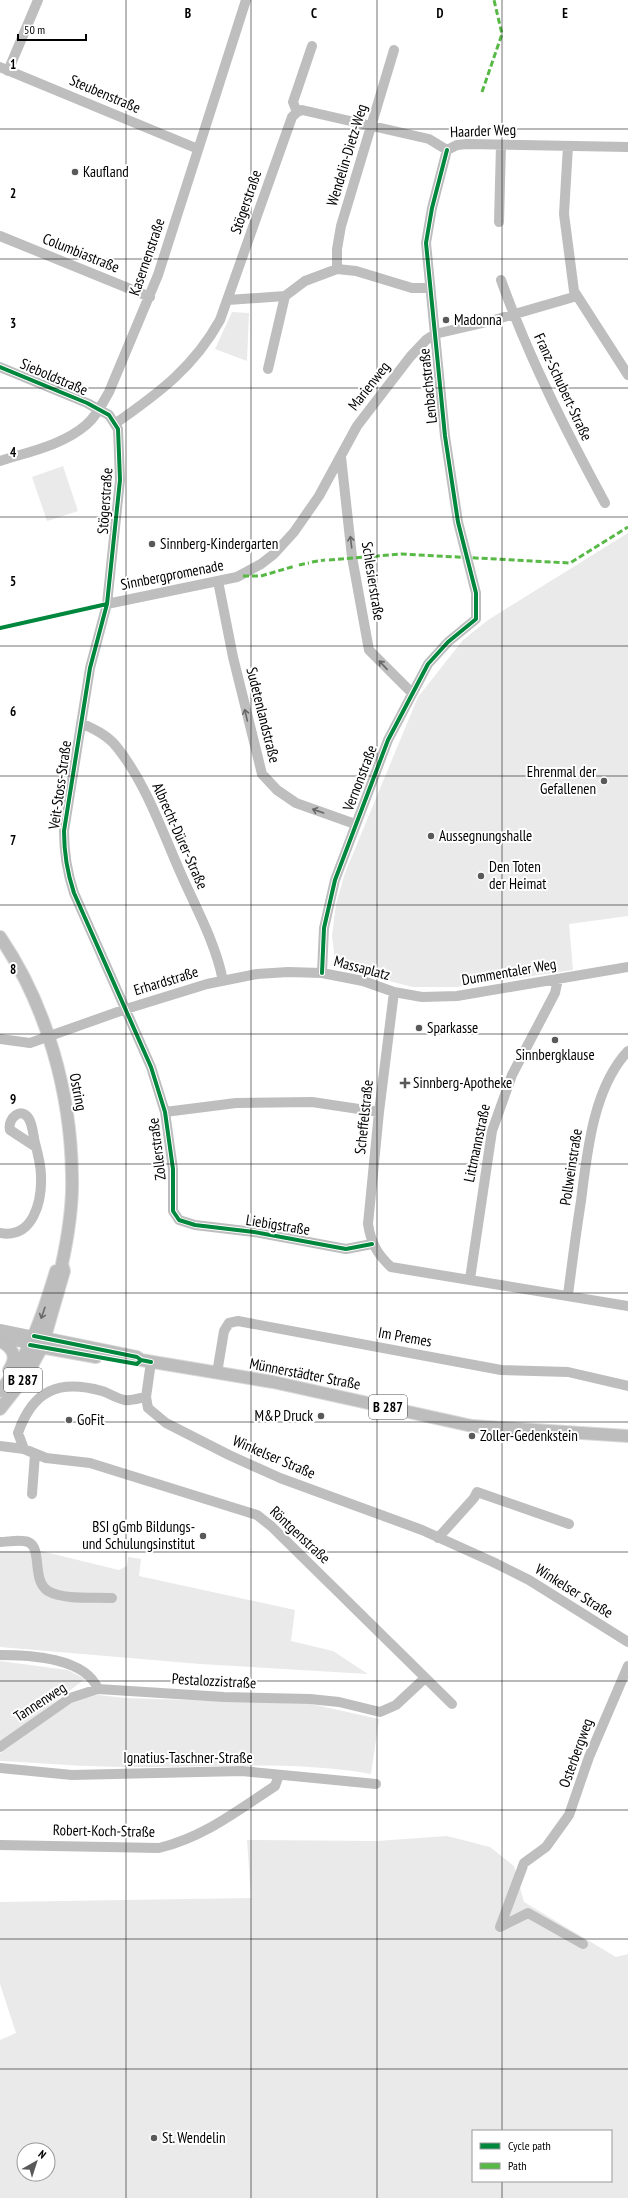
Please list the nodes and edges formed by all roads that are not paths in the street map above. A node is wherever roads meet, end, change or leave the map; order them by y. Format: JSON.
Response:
{"nodes":[{"id":1,"x":38,"y":0,"type":"edge"},
{"id":2,"x":246,"y":0,"type":"edge"},
{"id":3,"x":312,"y":46,"type":"dead end"},
{"id":4,"x":394,"y":50,"type":"dead end"},
{"id":5,"x":4,"y":69,"type":"edge"},
{"id":6,"x":297,"y":112,"type":"junction"},
{"id":7,"x":370,"y":127,"type":"junction"},
{"id":8,"x":501,"y":145,"type":"junction"},
{"id":9,"x":568,"y":146,"type":"junction"},
{"id":10,"x":628,"y":147,"type":"edge"},
{"id":11,"x":198,"y":149,"type":"junction"},
{"id":12,"x":447,"y":150,"type":"junction"},
{"id":13,"x":499,"y":222,"type":"dead end"},
{"id":14,"x":0,"y":236,"type":"edge"},
{"id":15,"x":337,"y":270,"type":"junction"},
{"id":16,"x":502,"y":280,"type":"dead end"},
{"id":17,"x":429,"y":288,"type":"junction"},
{"id":18,"x":285,"y":296,"type":"junction"},
{"id":19,"x":577,"y":296,"type":"junction"},
{"id":20,"x":150,"y":297,"type":"junction"},
{"id":21,"x":228,"y":300,"type":"junction"},
{"id":22,"x":513,"y":314,"type":"junction"},
{"id":23,"x":435,"y":334,"type":"junction"},
{"id":24,"x":0,"y":367,"type":"edge"},
{"id":25,"x":268,"y":369,"type":"dead end"},
{"id":26,"x":628,"y":375,"type":"edge"},
{"id":27,"x":98,"y":410,"type":"junction"},
{"id":28,"x":116,"y":423,"type":"junction"},
{"id":29,"x":341,"y":457,"type":"junction"},
{"id":30,"x":0,"y":461,"type":"edge"},
{"id":31,"x":605,"y":503,"type":"dead end"},
{"id":32,"x":243,"y":576,"type":"joint"},
{"id":33,"x":218,"y":581,"type":"junction"},
{"id":34,"x":107,"y":604,"type":"junction"},
{"id":35,"x":476,"y":619,"type":"joint"},
{"id":36,"x":411,"y":692,"type":"junction"},
{"id":37,"x":81,"y":722,"type":"junction"},
{"id":38,"x":355,"y":824,"type":"junction"},
{"id":39,"x":0,"y":937,"type":"edge"},
{"id":40,"x":628,"y":968,"type":"edge"},
{"id":41,"x":322,"y":973,"type":"junction"},
{"id":42,"x":558,"y":979,"type":"junction"},
{"id":43,"x":223,"y":981,"type":"junction"},
{"id":44,"x":394,"y":992,"type":"junction"},
{"id":45,"x":126,"y":1009,"type":"junction"},
{"id":46,"x":49,"y":1037,"type":"junction"},
{"id":47,"x":0,"y":1039,"type":"edge"},
{"id":48,"x":628,"y":1051,"type":"edge"},
{"id":49,"x":164,"y":1112,"type":"junction"},
{"id":50,"x":379,"y":1112,"type":"junction"},
{"id":51,"x":36,"y":1147,"type":"dead end"},
{"id":52,"x":180,"y":1220,"type":"joint"},
{"id":53,"x":0,"y":1233,"type":"edge"},
{"id":54,"x":372,"y":1244,"type":"junction"},
{"id":55,"x":470,"y":1279,"type":"junction"},
{"id":56,"x":568,"y":1295,"type":"junction"},
{"id":57,"x":628,"y":1306,"type":"edge"},
{"id":58,"x":0,"y":1329,"type":"edge"},
{"id":59,"x":0,"y":1337,"type":"edge"},
{"id":60,"x":0,"y":1341,"type":"edge"},
{"id":61,"x":38,"y":1342,"type":"junction"},
{"id":62,"x":146,"y":1361,"type":"junction"},
{"id":63,"x":217,"y":1373,"type":"junction"},
{"id":64,"x":0,"y":1383,"type":"edge"},
{"id":65,"x":628,"y":1386,"type":"edge"},
{"id":66,"x":0,"y":1391,"type":"edge"},
{"id":67,"x":146,"y":1397,"type":"junction"},
{"id":68,"x":0,"y":1409,"type":"edge"},
{"id":69,"x":628,"y":1436,"type":"edge"},
{"id":70,"x":0,"y":1446,"type":"edge"},
{"id":71,"x":24,"y":1449,"type":"junction"},
{"id":72,"x":35,"y":1454,"type":"junction"},
{"id":73,"x":32,"y":1494,"type":"dead end"},
{"id":74,"x":569,"y":1524,"type":"dead end"},
{"id":75,"x":438,"y":1538,"type":"junction"},
{"id":76,"x":0,"y":1542,"type":"edge"},
{"id":77,"x":112,"y":1598,"type":"dead end"},
{"id":78,"x":628,"y":1642,"type":"edge"},
{"id":79,"x":0,"y":1655,"type":"edge"},
{"id":80,"x":628,"y":1666,"type":"edge"},
{"id":81,"x":425,"y":1678,"type":"junction"},
{"id":82,"x":98,"y":1688,"type":"junction"},
{"id":83,"x":452,"y":1704,"type":"dead end"},
{"id":84,"x":0,"y":1747,"type":"edge"},
{"id":85,"x":0,"y":1768,"type":"edge"},
{"id":86,"x":279,"y":1775,"type":"junction"},
{"id":87,"x":376,"y":1784,"type":"dead end"},
{"id":88,"x":0,"y":1845,"type":"edge"},
{"id":89,"x":583,"y":1944,"type":"dead end"}],
"edges":[{"from":1,"to":5,"type":"street"},
{"from":2,"to":11,"type":"street","name":"Kasernenstraße"},
{"from":3,"to":6,"type":"street","name":"Stögerstraße"},
{"from":4,"to":7,"type":"street","name":"Wendelin-Dietz-Weg"},
{"from":5,"to":11,"type":"street","name":"Steubenstraße"},
{"from":6,"to":7,"type":"street","name":"Haarder Weg"},
{"from":6,"to":21,"type":"street","name":"Stögerstraße"},
{"from":7,"to":12,"type":"street","name":"Haarder Weg"},
{"from":7,"to":15,"type":"street","name":"Wendelin-Dietz-Weg"},
{"from":8,"to":9,"type":"street","name":"Haarder Weg"},
{"from":8,"to":12,"type":"street","name":"Haarder Weg"},
{"from":8,"to":13,"type":"street"},
{"from":9,"to":10,"type":"street","name":"Haarder Weg"},
{"from":9,"to":19,"type":"street"},
{"from":11,"to":20,"type":"street","name":"Kasernenstraße"},
{"from":12,"to":17,"type":"street","name":"Lenbachstraße"},
{"from":14,"to":20,"type":"street","name":"Columbiastraße"},
{"from":15,"to":17,"type":"street"},
{"from":15,"to":18,"type":"street"},
{"from":16,"to":22,"type":"street","name":"Franz-Schubert-Straße"},
{"from":17,"to":23,"type":"street","name":"Lenbachstraße"},
{"from":18,"to":21,"type":"street"},
{"from":18,"to":25,"type":"street"},
{"from":19,"to":22,"type":"street","name":"Marienweg"},
{"from":19,"to":26,"type":"street"},
{"from":20,"to":27,"type":"street","name":"Kasernenstraße"},
{"from":21,"to":28,"type":"street","name":"Stögerstraße"},
{"from":22,"to":23,"type":"street","name":"Marienweg"},
{"from":22,"to":31,"type":"street","name":"Franz-Schubert-Straße"},
{"from":23,"to":29,"type":"street","name":"Marienweg"},
{"from":23,"to":35,"type":"street","name":"Lenbachstraße"},
{"from":24,"to":27,"type":"street","name":"Sieboldstraße"},
{"from":27,"to":28,"type":"street"},
{"from":27,"to":30,"type":"street","name":"Kasernenstraße"},
{"from":28,"to":34,"type":"street","name":"Stögerstraße"},
{"from":29,"to":32,"type":"street","name":"Marienweg"},
{"from":36,"to":29,"type":"street","name":"Schlesierstraße","one_way":true},
{"from":32,"to":33,"type":"street","name":"Sinnbergpromenade"},
{"from":33,"to":34,"type":"street","name":"Sinnbergpromenade"},
{"from":38,"to":33,"type":"street","name":"Sudetenlandstraße","one_way":true},
{"from":34,"to":37,"type":"street","name":"Veit-Stoss-Straße"},
{"from":35,"to":36,"type":"street","name":"Vernonstraße"},
{"from":36,"to":38,"type":"street","name":"Vernonstraße"},
{"from":37,"to":43,"type":"street","name":"Albrecht-Dürer-Straße"},
{"from":37,"to":45,"type":"street","name":"Veit-Stoss-Straße"},
{"from":38,"to":41,"type":"street","name":"Vernonstraße"},
{"from":39,"to":46,"type":"main road","name":"Ostring"},
{"from":40,"to":42,"type":"street","name":"Dummentaler Weg"},
{"from":41,"to":43,"type":"street","name":"Erhardstraße"},
{"from":41,"to":44,"type":"street","name":"Massaplatz"},
{"from":42,"to":44,"type":"street","name":"Dummentaler Weg"},
{"from":42,"to":55,"type":"street","name":"Littmannstraße"},
{"from":43,"to":45,"type":"street","name":"Erhardstraße"},
{"from":44,"to":50,"type":"street","name":"Scheffelstraße"},
{"from":45,"to":46,"type":"street","name":"Erhardstraße"},
{"from":45,"to":49,"type":"street","name":"Zollerstraße"},
{"from":46,"to":47,"type":"street","name":"Erhardstraße"},
{"from":46,"to":61,"type":"main road","name":"Ostring"},
{"from":48,"to":56,"type":"street","name":"Pollweinstraße"},
{"from":49,"to":50,"type":"street"},
{"from":49,"to":52,"type":"street","name":"Zollerstraße"},
{"from":50,"to":54,"type":"street","name":"Scheffelstraße"},
{"from":51,"to":53,"type":"street"},
{"from":52,"to":54,"type":"street","name":"Liebigstraße"},
{"from":54,"to":55,"type":"street"},
{"from":55,"to":56,"type":"street"},
{"from":56,"to":57,"type":"street"},
{"from":58,"to":61,"type":"street"},
{"from":59,"to":61,"type":"street"},
{"from":60,"to":64,"type":"main road"},
{"from":61,"to":62,"type":"main road","name":"Münnerstädter Straße","number":"B 287"},
{"from":61,"to":66,"type":"main road","name":"Ostring","number":"B 287"},
{"from":61,"to":68,"type":"main road","name":"Ostring","number":"B 287"},
{"from":62,"to":63,"type":"main road","name":"Münnerstädter Straße","number":"B 287"},
{"from":62,"to":67,"type":"street"},
{"from":63,"to":65,"type":"street","name":"Im Premes"},
{"from":63,"to":69,"type":"main road","name":"Münnerstädter Straße","number":"B 287"},
{"from":67,"to":71,"type":"street"},
{"from":67,"to":75,"type":"street","name":"Winkelser Straße"},
{"from":70,"to":71,"type":"street","name":"Röntgenstraße"},
{"from":71,"to":72,"type":"street","name":"Röntgenstraße"},
{"from":72,"to":73,"type":"street"},
{"from":72,"to":81,"type":"street","name":"Röntgenstraße"},
{"from":74,"to":75,"type":"street"},
{"from":75,"to":78,"type":"street","name":"Winkelser Straße"},
{"from":76,"to":77,"type":"street"},
{"from":79,"to":82,"type":"street"},
{"from":80,"to":89,"type":"street","name":"Osterbergweg"},
{"from":81,"to":82,"type":"street","name":"Pestalozzistraße"},
{"from":81,"to":83,"type":"street","name":"Röntgenstraße"},
{"from":82,"to":84,"type":"street","name":"Tannenweg"},
{"from":85,"to":86,"type":"street","name":"Ignatius-Taschner-Straße"},
{"from":86,"to":87,"type":"street","name":"Ignatius-Taschner-Straße"},
{"from":86,"to":88,"type":"street","name":"Robert-Koch-Straße"}]}
